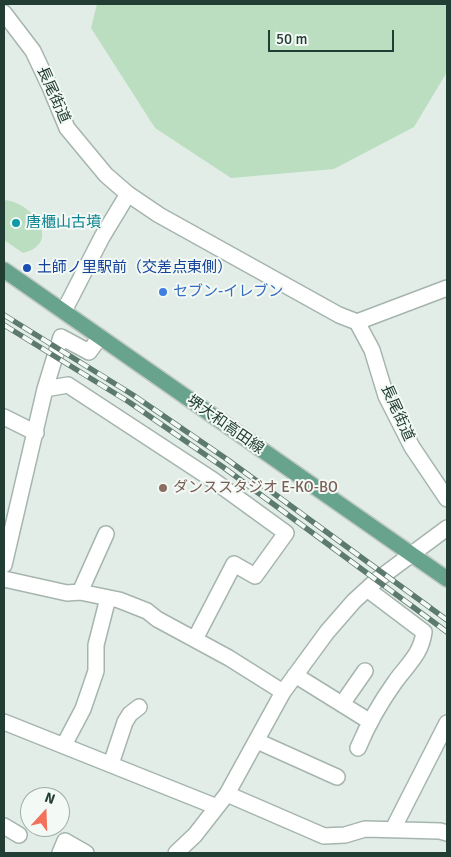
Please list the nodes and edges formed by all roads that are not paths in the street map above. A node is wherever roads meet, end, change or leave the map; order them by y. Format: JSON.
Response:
{"nodes":[{"id":1,"x":4,"y":13,"type":"edge"},
{"id":2,"x":128,"y":194,"type":"junction"},
{"id":3,"x":4,"y":270,"type":"edge"},
{"id":4,"x":447,"y":288,"type":"edge"},
{"id":5,"x":64,"y":311,"type":"junction"},
{"id":6,"x":356,"y":322,"type":"junction"},
{"id":7,"x":100,"y":337,"type":"junction"},
{"id":8,"x":45,"y":389,"type":"junction"},
{"id":9,"x":4,"y":417,"type":"edge"},
{"id":10,"x":36,"y":433,"type":"junction"},
{"id":11,"x":447,"y":499,"type":"edge"},
{"id":12,"x":447,"y":528,"type":"edge"},
{"id":13,"x":106,"y":534,"type":"dead end"},
{"id":14,"x":412,"y":555,"type":"junction"},
{"id":15,"x":4,"y":565,"type":"edge"},
{"id":16,"x":4,"y":579,"type":"edge"},
{"id":17,"x":447,"y":579,"type":"edge"},
{"id":18,"x":367,"y":589,"type":"junction"},
{"id":19,"x":80,"y":592,"type":"junction"},
{"id":20,"x":108,"y":598,"type":"junction"},
{"id":21,"x":195,"y":639,"type":"junction"},
{"id":22,"x":366,"y":671,"type":"dead end"},
{"id":23,"x":295,"y":675,"type":"junction"},
{"id":24,"x":283,"y":692,"type":"junction"},
{"id":25,"x":342,"y":704,"type":"junction"},
{"id":26,"x":139,"y":707,"type":"dead end"},
{"id":27,"x":369,"y":721,"type":"junction"},
{"id":28,"x":4,"y":722,"type":"edge"},
{"id":29,"x":447,"y":723,"type":"edge"},
{"id":30,"x":257,"y":740,"type":"junction"},
{"id":31,"x":64,"y":745,"type":"junction"},
{"id":32,"x":358,"y":748,"type":"dead end"},
{"id":33,"x":111,"y":764,"type":"junction"},
{"id":34,"x":336,"y":777,"type":"dead end"},
{"id":35,"x":227,"y":794,"type":"junction"},
{"id":36,"x":217,"y":808,"type":"junction"},
{"id":37,"x":4,"y":826,"type":"edge"},
{"id":38,"x":393,"y":829,"type":"junction"},
{"id":39,"x":447,"y":833,"type":"edge"},
{"id":40,"x":19,"y":835,"type":"dead end"},
{"id":41,"x":60,"y":853,"type":"edge"},
{"id":42,"x":86,"y":853,"type":"edge"},
{"id":43,"x":176,"y":853,"type":"edge"}],
"edges":[{"from":1,"to":2,"type":"street","name":"長尾街道"},
{"from":2,"to":5,"type":"street"},
{"from":2,"to":6,"type":"street","name":"長尾街道"},
{"from":3,"to":5,"type":"main road","name":"堺大和高田線"},
{"from":4,"to":6,"type":"street"},
{"from":5,"to":7,"type":"main road","name":"堺大和高田線"},
{"from":6,"to":11,"type":"street","name":"長尾街道"},
{"from":7,"to":8,"type":"street"},
{"from":7,"to":14,"type":"main road","name":"堺大和高田線"},
{"from":8,"to":10,"type":"street"},
{"from":8,"to":21,"type":"street"},
{"from":9,"to":10,"type":"street"},
{"from":10,"to":15,"type":"street"},
{"from":12,"to":14,"type":"street"},
{"from":13,"to":19,"type":"street"},
{"from":14,"to":17,"type":"main road","name":"堺大和高田線"},
{"from":14,"to":18,"type":"street"},
{"from":16,"to":19,"type":"street"},
{"from":18,"to":23,"type":"street"},
{"from":18,"to":27,"type":"street"},
{"from":19,"to":20,"type":"street"},
{"from":20,"to":21,"type":"street"},
{"from":20,"to":31,"type":"street"},
{"from":21,"to":24,"type":"street"},
{"from":22,"to":25,"type":"street"},
{"from":23,"to":24,"type":"street"},
{"from":23,"to":25,"type":"street"},
{"from":24,"to":30,"type":"street"},
{"from":25,"to":27,"type":"street"},
{"from":26,"to":33,"type":"street"},
{"from":27,"to":32,"type":"street"},
{"from":28,"to":31,"type":"street"},
{"from":29,"to":38,"type":"street"},
{"from":30,"to":34,"type":"street"},
{"from":30,"to":35,"type":"street"},
{"from":31,"to":33,"type":"street"},
{"from":33,"to":36,"type":"street"},
{"from":35,"to":36,"type":"street"},
{"from":35,"to":38,"type":"street"},
{"from":36,"to":43,"type":"street"},
{"from":37,"to":40,"type":"street"},
{"from":38,"to":39,"type":"street"},
{"from":41,"to":42,"type":"street"}]}
